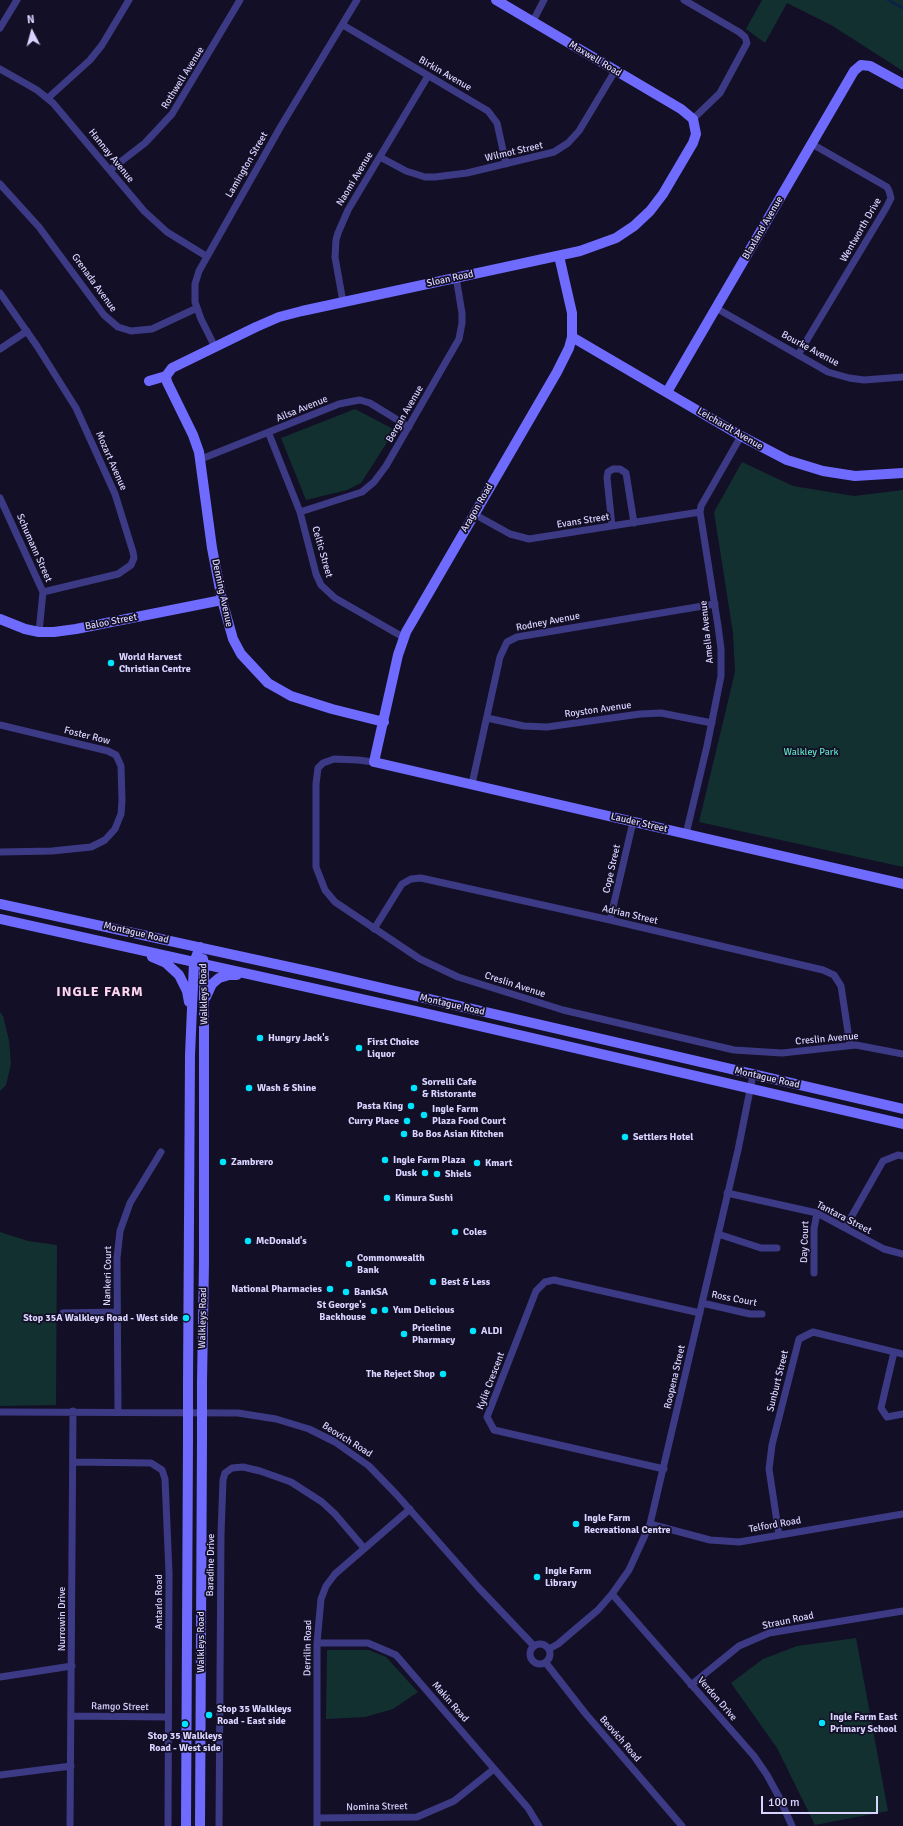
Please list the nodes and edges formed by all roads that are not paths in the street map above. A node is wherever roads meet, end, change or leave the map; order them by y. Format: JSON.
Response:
{"nodes":[{"id":1,"x":17,"y":0,"type":"edge"},
{"id":2,"x":129,"y":0,"type":"edge"},
{"id":3,"x":240,"y":0,"type":"edge"},
{"id":4,"x":357,"y":0,"type":"edge"},
{"id":5,"x":496,"y":0,"type":"edge"},
{"id":6,"x":544,"y":0,"type":"edge"},
{"id":7,"x":684,"y":0,"type":"edge"},
{"id":8,"x":533,"y":21,"type":"junction"},
{"id":9,"x":343,"y":24,"type":"junction"},
{"id":10,"x":0,"y":28,"type":"edge"},
{"id":11,"x":0,"y":69,"type":"edge"},
{"id":12,"x":615,"y":71,"type":"junction"},
{"id":13,"x":428,"y":76,"type":"junction"},
{"id":14,"x":903,"y":84,"type":"edge"},
{"id":15,"x":48,"y":98,"type":"junction"},
{"id":16,"x":693,"y":119,"type":"junction"},
{"id":17,"x":812,"y":144,"type":"junction"},
{"id":18,"x":380,"y":157,"type":"junction"},
{"id":19,"x":506,"y":164,"type":"junction"},
{"id":20,"x":110,"y":170,"type":"junction"},
{"id":21,"x":0,"y":184,"type":"edge"},
{"id":22,"x":206,"y":256,"type":"junction"},
{"id":23,"x":560,"y":256,"type":"junction"},
{"id":24,"x":456,"y":277,"type":"junction"},
{"id":25,"x":0,"y":293,"type":"edge"},
{"id":26,"x":343,"y":302,"type":"junction"},
{"id":27,"x":197,"y":308,"type":"junction"},
{"id":28,"x":716,"y":308,"type":"junction"},
{"id":29,"x":27,"y":331,"type":"junction"},
{"id":30,"x":572,"y":337,"type":"junction"},
{"id":31,"x":215,"y":347,"type":"junction"},
{"id":32,"x":0,"y":349,"type":"edge"},
{"id":33,"x":798,"y":355,"type":"junction"},
{"id":34,"x":166,"y":376,"type":"junction"},
{"id":35,"x":903,"y":377,"type":"edge"},
{"id":36,"x":149,"y":381,"type":"dead end"},
{"id":37,"x":667,"y":392,"type":"junction"},
{"id":38,"x":409,"y":427,"type":"junction"},
{"id":39,"x":269,"y":434,"type":"junction"},
{"id":40,"x":741,"y":436,"type":"junction"},
{"id":41,"x":201,"y":459,"type":"junction"},
{"id":42,"x":903,"y":473,"type":"edge"},
{"id":43,"x":0,"y":498,"type":"edge"},
{"id":44,"x":300,"y":512,"type":"junction"},
{"id":45,"x":700,"y":512,"type":"junction"},
{"id":46,"x":474,"y":514,"type":"junction"},
{"id":47,"x":634,"y":523,"type":"junction"},
{"id":48,"x":612,"y":526,"type":"junction"},
{"id":49,"x":43,"y":592,"type":"junction"},
{"id":50,"x":222,"y":600,"type":"junction"},
{"id":51,"x":715,"y":604,"type":"junction"},
{"id":52,"x":0,"y":619,"type":"edge"},
{"id":53,"x":39,"y":632,"type":"junction"},
{"id":54,"x":403,"y":637,"type":"junction"},
{"id":55,"x":487,"y":718,"type":"junction"},
{"id":56,"x":384,"y":722,"type":"junction"},
{"id":57,"x":712,"y":723,"type":"junction"},
{"id":58,"x":0,"y":725,"type":"edge"},
{"id":59,"x":374,"y":762,"type":"junction"},
{"id":60,"x":472,"y":784,"type":"junction"},
{"id":61,"x":633,"y":822,"type":"junction"},
{"id":62,"x":686,"y":834,"type":"junction"},
{"id":63,"x":0,"y":852,"type":"edge"},
{"id":64,"x":903,"y":884,"type":"edge"},
{"id":65,"x":0,"y":904,"type":"edge"},
{"id":66,"x":0,"y":920,"type":"edge"},
{"id":67,"x":610,"y":920,"type":"junction"},
{"id":68,"x":374,"y":929,"type":"junction"},
{"id":69,"x":200,"y":947,"type":"junction"},
{"id":70,"x":135,"y":949,"type":"junction"},
{"id":71,"x":199,"y":963,"type":"junction"},
{"id":72,"x":261,"y":977,"type":"junction"},
{"id":73,"x":204,"y":1000,"type":"junction"},
{"id":74,"x":192,"y":1024,"type":"junction"},
{"id":75,"x":850,"y":1045,"type":"junction"},
{"id":76,"x":903,"y":1054,"type":"edge"},
{"id":77,"x":753,"y":1075,"type":"junction"},
{"id":78,"x":750,"y":1089,"type":"junction"},
{"id":79,"x":903,"y":1109,"type":"edge"},
{"id":80,"x":903,"y":1123,"type":"edge"},
{"id":81,"x":161,"y":1152,"type":"dead end"},
{"id":82,"x":903,"y":1156,"type":"edge"},
{"id":83,"x":727,"y":1193,"type":"junction"},
{"id":84,"x":817,"y":1213,"type":"junction"},
{"id":85,"x":845,"y":1228,"type":"junction"},
{"id":86,"x":718,"y":1234,"type":"junction"},
{"id":87,"x":777,"y":1248,"type":"dead end"},
{"id":88,"x":903,"y":1254,"type":"edge"},
{"id":89,"x":814,"y":1273,"type":"dead end"},
{"id":90,"x":702,"y":1303,"type":"junction"},
{"id":91,"x":117,"y":1312,"type":"junction"},
{"id":92,"x":63,"y":1313,"type":"dead end"},
{"id":93,"x":700,"y":1313,"type":"junction"},
{"id":94,"x":762,"y":1314,"type":"dead end"},
{"id":95,"x":894,"y":1352,"type":"junction"},
{"id":96,"x":903,"y":1354,"type":"edge"},
{"id":97,"x":74,"y":1411,"type":"junction"},
{"id":98,"x":0,"y":1412,"type":"edge"},
{"id":99,"x":118,"y":1412,"type":"junction"},
{"id":100,"x":903,"y":1414,"type":"edge"},
{"id":101,"x":73,"y":1462,"type":"junction"},
{"id":102,"x":664,"y":1469,"type":"junction"},
{"id":103,"x":410,"y":1509,"type":"junction"},
{"id":104,"x":903,"y":1514,"type":"edge"},
{"id":105,"x":650,"y":1524,"type":"junction"},
{"id":106,"x":779,"y":1535,"type":"junction"},
{"id":107,"x":364,"y":1548,"type":"junction"},
{"id":108,"x":612,"y":1594,"type":"junction"},
{"id":109,"x":903,"y":1611,"type":"edge"},
{"id":110,"x":317,"y":1643,"type":"junction"},
{"id":111,"x":534,"y":1646,"type":"junction"},
{"id":112,"x":549,"y":1649,"type":"junction"},
{"id":113,"x":546,"y":1663,"type":"junction"},
{"id":114,"x":72,"y":1666,"type":"junction"},
{"id":115,"x":0,"y":1677,"type":"edge"},
{"id":116,"x":691,"y":1685,"type":"junction"},
{"id":117,"x":72,"y":1716,"type":"junction"},
{"id":118,"x":167,"y":1718,"type":"junction"},
{"id":119,"x":71,"y":1766,"type":"junction"},
{"id":120,"x":494,"y":1769,"type":"junction"},
{"id":121,"x":0,"y":1775,"type":"edge"},
{"id":122,"x":317,"y":1818,"type":"junction"},
{"id":123,"x":70,"y":1826,"type":"edge"},
{"id":124,"x":168,"y":1826,"type":"edge"},
{"id":125,"x":186,"y":1826,"type":"edge"},
{"id":126,"x":200,"y":1826,"type":"edge"},
{"id":127,"x":219,"y":1826,"type":"edge"},
{"id":128,"x":317,"y":1826,"type":"edge"},
{"id":129,"x":539,"y":1826,"type":"edge"},
{"id":130,"x":682,"y":1826,"type":"edge"},
{"id":131,"x":792,"y":1826,"type":"edge"}],
"edges":[{"from":1,"to":10,"type":"street"},
{"from":2,"to":15,"type":"street"},
{"from":3,"to":20,"type":"street","name":"Rothwell Avenue"},
{"from":4,"to":9,"type":"street","name":"Lamington Street"},
{"from":5,"to":8,"type":"main road","name":"Maxwell Road"},
{"from":6,"to":8,"type":"street"},
{"from":7,"to":16,"type":"street"},
{"from":8,"to":12,"type":"main road","name":"Maxwell Road"},
{"from":9,"to":13,"type":"street","name":"Birkin Avenue"},
{"from":9,"to":22,"type":"street","name":"Lamington Street"},
{"from":11,"to":15,"type":"street","name":"Hannay Avenue"},
{"from":12,"to":16,"type":"main road","name":"Maxwell Road"},
{"from":12,"to":19,"type":"street","name":"Wilmot Street"},
{"from":13,"to":18,"type":"street","name":"Naomi Avenue"},
{"from":13,"to":19,"type":"street","name":"Birkin Avenue"},
{"from":14,"to":17,"type":"main road","name":"Blaxland Avenue"},
{"from":15,"to":20,"type":"street","name":"Hannay Avenue"},
{"from":16,"to":23,"type":"main road","name":"Sloan Road"},
{"from":17,"to":28,"type":"main road","name":"Blaxland Avenue"},
{"from":17,"to":33,"type":"street","name":"Wentworth Drive"},
{"from":18,"to":19,"type":"street","name":"Wilmot Street"},
{"from":18,"to":26,"type":"street","name":"Naomi Avenue"},
{"from":20,"to":22,"type":"street","name":"Hannay Avenue"},
{"from":21,"to":27,"type":"street","name":"Grenada Avenue"},
{"from":22,"to":27,"type":"street","name":"Lamington Street"},
{"from":23,"to":24,"type":"main road","name":"Sloan Road"},
{"from":23,"to":30,"type":"main road","name":"Aragon Road"},
{"from":24,"to":26,"type":"main road","name":"Sloan Road"},
{"from":24,"to":38,"type":"street","name":"Bergan Avenue"},
{"from":25,"to":29,"type":"street","name":"Mozart Avenue"},
{"from":26,"to":31,"type":"main road","name":"Sloan Road"},
{"from":27,"to":31,"type":"street","name":"Lamington Street"},
{"from":28,"to":33,"type":"street","name":"Bourke Avenue"},
{"from":28,"to":37,"type":"main road","name":"Blaxland Avenue"},
{"from":29,"to":32,"type":"street"},
{"from":29,"to":49,"type":"street","name":"Mozart Avenue"},
{"from":30,"to":37,"type":"main road","name":"Leichardt Avenue"},
{"from":30,"to":46,"type":"main road","name":"Aragon Road"},
{"from":31,"to":34,"type":"main road","name":"Sloan Road"},
{"from":33,"to":35,"type":"street","name":"Bourke Avenue"},
{"from":34,"to":36,"type":"main road","name":"Sloan Road"},
{"from":34,"to":41,"type":"main road","name":"Denning Avenue"},
{"from":37,"to":40,"type":"main road","name":"Leichardt Avenue"},
{"from":38,"to":39,"type":"street","name":"Ailsa Avenue"},
{"from":38,"to":44,"type":"street","name":"Bergan Avenue"},
{"from":39,"to":41,"type":"street","name":"Ailsa Avenue"},
{"from":39,"to":44,"type":"street","name":"Celtic Street"},
{"from":40,"to":42,"type":"main road","name":"Leichardt Avenue"},
{"from":40,"to":45,"type":"street"},
{"from":41,"to":50,"type":"main road","name":"Denning Avenue"},
{"from":43,"to":49,"type":"street","name":"Schumann Street"},
{"from":44,"to":54,"type":"street","name":"Celtic Street"},
{"from":45,"to":47,"type":"street","name":"Evans Street"},
{"from":45,"to":51,"type":"street","name":"Amelia Avenue"},
{"from":46,"to":48,"type":"street","name":"Evans Street"},
{"from":46,"to":54,"type":"main road","name":"Aragon Road"},
{"from":47,"to":48,"type":"street","name":"Evans Street"},
{"from":47,"to":48,"type":"street"},
{"from":49,"to":53,"type":"street","name":"Schumann Street"},
{"from":50,"to":53,"type":"main road","name":"Baloo Street"},
{"from":50,"to":56,"type":"main road","name":"Denning Avenue"},
{"from":51,"to":55,"type":"street","name":"Rodney Avenue"},
{"from":51,"to":57,"type":"street","name":"Amelia Avenue"},
{"from":52,"to":53,"type":"main road","name":"Baloo Street"},
{"from":54,"to":56,"type":"main road","name":"Aragon Road"},
{"from":55,"to":57,"type":"street","name":"Royston Avenue"},
{"from":55,"to":60,"type":"street","name":"Rodney Avenue"},
{"from":56,"to":59,"type":"main road","name":"Aragon Road"},
{"from":57,"to":62,"type":"street","name":"Amelia Avenue"},
{"from":58,"to":63,"type":"street","name":"Foster Row"},
{"from":59,"to":60,"type":"main road","name":"Lauder Street"},
{"from":59,"to":68,"type":"street","name":"Creslin Avenue"},
{"from":60,"to":61,"type":"main road","name":"Lauder Street"},
{"from":61,"to":62,"type":"main road","name":"Lauder Street"},
{"from":61,"to":67,"type":"street","name":"Cope Street"},
{"from":62,"to":64,"type":"main road","name":"Lauder Street"},
{"from":65,"to":69,"type":"main road","name":"Montague Road"},
{"from":66,"to":70,"type":"main road","name":"Montague Road"},
{"from":67,"to":68,"type":"street","name":"Adrian Street"},
{"from":67,"to":75,"type":"street","name":"Adrian Street"},
{"from":68,"to":75,"type":"street","name":"Creslin Avenue"},
{"from":69,"to":71,"type":"main road","name":"Walkleys Road"},
{"from":69,"to":77,"type":"main road","name":"Montague Road"},
{"from":70,"to":71,"type":"main road","name":"Montague Road"},
{"from":70,"to":74,"type":"main road"},
{"from":71,"to":72,"type":"main road","name":"Montague Road"},
{"from":71,"to":73,"type":"main road","name":"Walkleys Road"},
{"from":71,"to":74,"type":"main road","name":"Walkleys Road"},
{"from":72,"to":73,"type":"main road"},
{"from":72,"to":78,"type":"main road","name":"Montague Road"},
{"from":73,"to":126,"type":"main road","name":"Walkleys Road","bridge":true},
{"from":74,"to":125,"type":"main road","name":"Walkleys Road","bridge":true},
{"from":75,"to":76,"type":"street","name":"Creslin Avenue"},
{"from":77,"to":78,"type":"street","name":"Roopena Street"},
{"from":77,"to":79,"type":"main road","name":"Montague Road"},
{"from":78,"to":80,"type":"main road","name":"Montague Road"},
{"from":78,"to":83,"type":"street","name":"Roopena Street"},
{"from":81,"to":91,"type":"street","name":"Nankeri Court"},
{"from":82,"to":85,"type":"street"},
{"from":83,"to":84,"type":"street","name":"Tantara Street"},
{"from":83,"to":86,"type":"street","name":"Roopena Street"},
{"from":84,"to":85,"type":"street","name":"Tantara Street"},
{"from":84,"to":89,"type":"street","name":"Day Court"},
{"from":85,"to":88,"type":"street","name":"Tantara Street"},
{"from":86,"to":87,"type":"street"},
{"from":86,"to":90,"type":"street","name":"Roopena Street"},
{"from":90,"to":93,"type":"street","name":"Roopena Street"},
{"from":90,"to":94,"type":"street","name":"Ross Court"},
{"from":91,"to":92,"type":"street"},
{"from":91,"to":99,"type":"street","name":"Nankeri Court"},
{"from":93,"to":102,"type":"street","name":"Roopena Street"},
{"from":93,"to":102,"type":"street","name":"Kylie Crescent"},
{"from":95,"to":96,"type":"street","name":"Sunburt Street"},
{"from":95,"to":100,"type":"street"},
{"from":95,"to":106,"type":"street","name":"Sunburt Street"},
{"from":97,"to":98,"type":"street","name":"Beovich Road"},
{"from":97,"to":99,"type":"street","name":"Beovich Road"},
{"from":97,"to":101,"type":"street","name":"Nurrowin Drive"},
{"from":99,"to":103,"type":"street","name":"Beovich Road"},
{"from":101,"to":114,"type":"street","name":"Nurrowin Drive"},
{"from":101,"to":118,"type":"street","name":"Antarlo Road"},
{"from":102,"to":105,"type":"street","name":"Roopena Street"},
{"from":103,"to":107,"type":"street","name":"Derrilin Road"},
{"from":103,"to":111,"type":"street","name":"Beovich Road"},
{"from":104,"to":106,"type":"street","name":"Telford Road"},
{"from":105,"to":106,"type":"street","name":"Telford Road"},
{"from":105,"to":108,"type":"street","name":"Roopena Street"},
{"from":107,"to":110,"type":"street","name":"Derrilin Road"},
{"from":107,"to":127,"type":"street","name":"Baradine Drive"},
{"from":108,"to":112,"type":"street","name":"Roopena Street"},
{"from":108,"to":116,"type":"street","name":"Verdon Drive"},
{"from":109,"to":116,"type":"street","name":"Straun Road"},
{"from":110,"to":120,"type":"street","name":"Makin Road"},
{"from":110,"to":122,"type":"street","name":"Derrilin Road"},
{"from":111,"to":112,"type":"street"},
{"from":111,"to":113,"type":"street"},
{"from":112,"to":113,"type":"street"},
{"from":113,"to":130,"type":"street","name":"Beovich Road"},
{"from":114,"to":115,"type":"street"},
{"from":114,"to":117,"type":"street","name":"Nurrowin Drive"},
{"from":116,"to":131,"type":"street","name":"Verdon Drive"},
{"from":117,"to":118,"type":"street","name":"Ramgo Street"},
{"from":117,"to":119,"type":"street","name":"Nurrowin Drive"},
{"from":118,"to":124,"type":"street","name":"Antarlo Road"},
{"from":119,"to":121,"type":"street"},
{"from":119,"to":123,"type":"street","name":"Nurrowin Drive"},
{"from":120,"to":122,"type":"street","name":"Nomina Street"},
{"from":120,"to":129,"type":"street","name":"Makin Road"},
{"from":122,"to":128,"type":"street","name":"Derrilin Road"}]}
